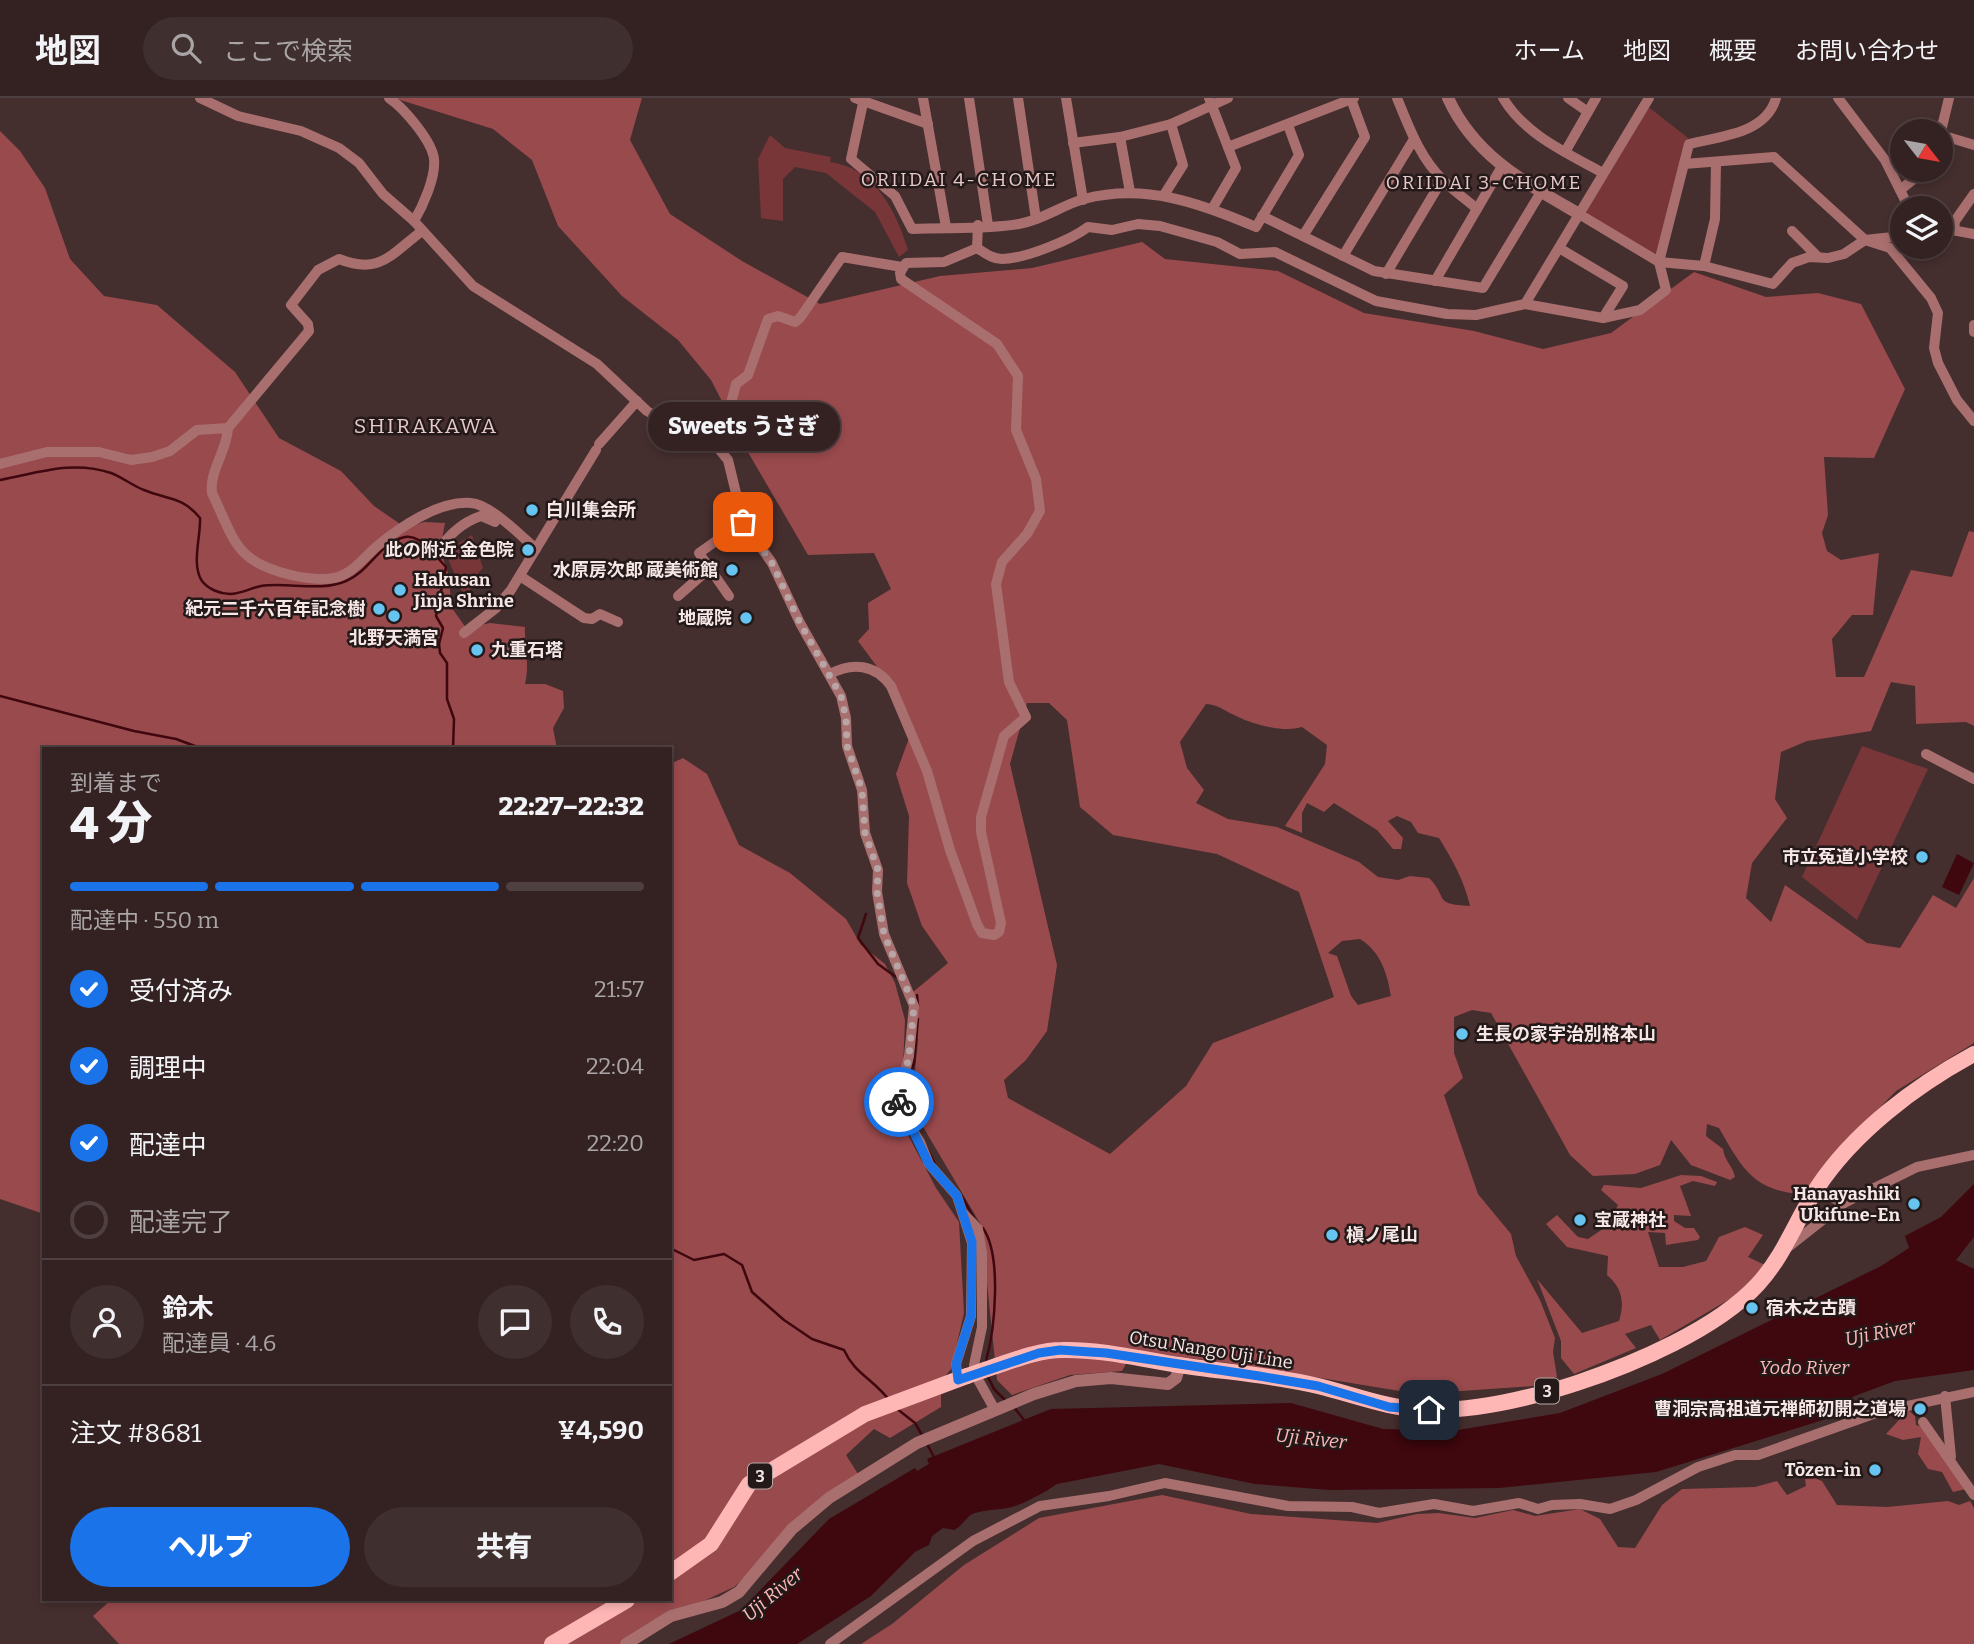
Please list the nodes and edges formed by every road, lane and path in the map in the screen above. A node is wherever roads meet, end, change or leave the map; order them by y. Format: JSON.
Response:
{"nodes":[{"id":1,"x":200,"y":98,"type":"edge"},
{"id":2,"x":389,"y":98,"type":"edge"},
{"id":3,"x":923,"y":98,"type":"edge"},
{"id":4,"x":969,"y":98,"type":"edge"},
{"id":5,"x":1018,"y":98,"type":"edge"},
{"id":6,"x":1066,"y":98,"type":"edge"},
{"id":7,"x":1228,"y":98,"type":"edge"},
{"id":8,"x":1353,"y":98,"type":"edge"},
{"id":9,"x":1397,"y":98,"type":"edge"},
{"id":10,"x":1448,"y":98,"type":"edge"},
{"id":11,"x":1503,"y":98,"type":"edge"},
{"id":12,"x":1568,"y":98,"type":"edge"},
{"id":13,"x":1596,"y":98,"type":"edge"},
{"id":14,"x":1648,"y":98,"type":"edge"},
{"id":15,"x":1776,"y":98,"type":"edge"},
{"id":16,"x":1838,"y":98,"type":"edge"},
{"id":17,"x":1950,"y":98,"type":"edge"},
{"id":18,"x":859,"y":101,"type":"edge"},
{"id":19,"x":1210,"y":101,"type":"edge"},
{"id":20,"x":1588,"y":112,"type":"junction"},
{"id":21,"x":1945,"y":119,"type":"edge"},
{"id":22,"x":928,"y":124,"type":"junction"},
{"id":23,"x":1171,"y":124,"type":"junction"},
{"id":24,"x":1287,"y":124,"type":"junction"},
{"id":25,"x":1120,"y":137,"type":"junction"},
{"id":26,"x":1953,"y":137,"type":"edge"},
{"id":27,"x":1413,"y":139,"type":"junction"},
{"id":28,"x":1073,"y":143,"type":"junction"},
{"id":29,"x":1974,"y":145,"type":"edge"},
{"id":30,"x":1228,"y":147,"type":"junction"},
{"id":31,"x":1565,"y":152,"type":"junction"},
{"id":32,"x":1716,"y":162,"type":"junction"},
{"id":33,"x":1684,"y":164,"type":"junction"},
{"id":34,"x":1501,"y":168,"type":"junction"},
{"id":35,"x":1603,"y":173,"type":"junction"},
{"id":36,"x":1442,"y":180,"type":"junction"},
{"id":37,"x":1910,"y":182,"type":"edge"},
{"id":38,"x":1900,"y":190,"type":"junction"},
{"id":39,"x":1130,"y":192,"type":"junction"},
{"id":40,"x":1541,"y":192,"type":"junction"},
{"id":41,"x":1974,"y":194,"type":"edge"},
{"id":42,"x":1164,"y":195,"type":"junction"},
{"id":43,"x":1903,"y":196,"type":"edge"},
{"id":44,"x":1083,"y":200,"type":"junction"},
{"id":45,"x":1212,"y":209,"type":"junction"},
{"id":46,"x":1477,"y":209,"type":"junction"},
{"id":47,"x":1579,"y":214,"type":"junction"},
{"id":48,"x":1262,"y":216,"type":"junction"},
{"id":49,"x":1036,"y":219,"type":"junction"},
{"id":50,"x":414,"y":221,"type":"junction"},
{"id":51,"x":983,"y":225,"type":"junction"},
{"id":52,"x":946,"y":227,"type":"junction"},
{"id":53,"x":1954,"y":230,"type":"joint"},
{"id":54,"x":422,"y":231,"type":"junction"},
{"id":55,"x":1792,"y":231,"type":"dead end"},
{"id":56,"x":1974,"y":234,"type":"edge"},
{"id":57,"x":1303,"y":236,"type":"junction"},
{"id":58,"x":1890,"y":238,"type":"edge"},
{"id":59,"x":1865,"y":240,"type":"junction"},
{"id":60,"x":977,"y":248,"type":"junction"},
{"id":61,"x":1559,"y":248,"type":"junction"},
{"id":62,"x":1343,"y":256,"type":"junction"},
{"id":63,"x":1818,"y":257,"type":"junction"},
{"id":64,"x":1659,"y":262,"type":"junction"},
{"id":65,"x":1704,"y":266,"type":"junction"},
{"id":66,"x":902,"y":267,"type":"junction"},
{"id":67,"x":1386,"y":274,"type":"junction"},
{"id":68,"x":1435,"y":281,"type":"junction"},
{"id":69,"x":1525,"y":304,"type":"junction"},
{"id":70,"x":1603,"y":318,"type":"junction"},
{"id":71,"x":1974,"y":325,"type":"edge"},
{"id":72,"x":1974,"y":332,"type":"edge"},
{"id":73,"x":637,"y":401,"type":"junction"},
{"id":74,"x":1974,"y":421,"type":"edge"},
{"id":75,"x":228,"y":428,"type":"junction"},
{"id":76,"x":702,"y":433,"type":"junction"},
{"id":77,"x":0,"y":464,"type":"edge"},
{"id":78,"x":743,"y":522,"type":"junction"},
{"id":79,"x":526,"y":540,"type":"junction"},
{"id":80,"x":536,"y":548,"type":"junction"},
{"id":81,"x":435,"y":553,"type":"dead end"},
{"id":82,"x":709,"y":568,"type":"junction"},
{"id":83,"x":520,"y":576,"type":"junction"},
{"id":84,"x":678,"y":596,"type":"dead end"},
{"id":85,"x":729,"y":596,"type":"dead end"},
{"id":86,"x":618,"y":622,"type":"dead end"},
{"id":87,"x":464,"y":633,"type":"dead end"},
{"id":88,"x":830,"y":674,"type":"junction"},
{"id":89,"x":1926,"y":754,"type":"dead end"},
{"id":90,"x":1974,"y":779,"type":"edge"},
{"id":91,"x":1974,"y":1054,"type":"edge"},
{"id":92,"x":1974,"y":1155,"type":"edge"},
{"id":93,"x":1816,"y":1190,"type":"junction"},
{"id":94,"x":1844,"y":1203,"type":"junction"},
{"id":95,"x":963,"y":1213,"type":"junction"},
{"id":96,"x":1784,"y":1249,"type":"junction"},
{"id":97,"x":1180,"y":1365,"type":"junction"},
{"id":98,"x":962,"y":1378,"type":"junction"},
{"id":99,"x":1974,"y":1392,"type":"edge"},
{"id":100,"x":1945,"y":1396,"type":"junction"},
{"id":101,"x":1912,"y":1406,"type":"junction"},
{"id":102,"x":999,"y":1408,"type":"junction"},
{"id":103,"x":1952,"y":1461,"type":"junction"},
{"id":104,"x":1974,"y":1495,"type":"edge"},
{"id":105,"x":672,"y":1572,"type":"edge"},
{"id":106,"x":625,"y":1601,"type":"edge"},
{"id":107,"x":552,"y":1644,"type":"edge"},
{"id":108,"x":626,"y":1644,"type":"edge"},
{"id":109,"x":830,"y":1644,"type":"edge"}],
"edges":[{"from":1,"to":50,"type":"street"},
{"from":2,"to":50,"type":"street"},
{"from":3,"to":22,"type":"street"},
{"from":4,"to":51,"type":"street"},
{"from":5,"to":49,"type":"street"},
{"from":6,"to":28,"type":"street"},
{"from":7,"to":19,"type":"street"},
{"from":8,"to":24,"type":"street"},
{"from":8,"to":57,"type":"street"},
{"from":9,"to":27,"type":"street"},
{"from":10,"to":34,"type":"street"},
{"from":11,"to":31,"type":"street"},
{"from":12,"to":20,"type":"street"},
{"from":13,"to":20,"type":"street"},
{"from":14,"to":35,"type":"street"},
{"from":15,"to":33,"type":"street"},
{"from":16,"to":38,"type":"street"},
{"from":17,"to":21,"type":"street"},
{"from":18,"to":22,"type":"street"},
{"from":18,"to":52,"type":"street"},
{"from":19,"to":23,"type":"street"},
{"from":19,"to":30,"type":"street"},
{"from":20,"to":31,"type":"street"},
{"from":22,"to":52,"type":"street"},
{"from":23,"to":25,"type":"street"},
{"from":23,"to":42,"type":"street"},
{"from":24,"to":30,"type":"street"},
{"from":24,"to":48,"type":"street"},
{"from":25,"to":28,"type":"street"},
{"from":25,"to":39,"type":"street"},
{"from":26,"to":29,"type":"street"},
{"from":27,"to":36,"type":"street"},
{"from":27,"to":62,"type":"street"},
{"from":28,"to":44,"type":"street"},
{"from":30,"to":45,"type":"street"},
{"from":31,"to":35,"type":"street"},
{"from":32,"to":33,"type":"street"},
{"from":32,"to":59,"type":"street"},
{"from":32,"to":65,"type":"street"},
{"from":33,"to":64,"type":"street"},
{"from":34,"to":40,"type":"street"},
{"from":34,"to":46,"type":"street"},
{"from":35,"to":47,"type":"street"},
{"from":36,"to":46,"type":"street"},
{"from":36,"to":67,"type":"street"},
{"from":37,"to":38,"type":"street"},
{"from":38,"to":43,"type":"street"},
{"from":39,"to":42,"type":"street"},
{"from":39,"to":44,"type":"street"},
{"from":40,"to":47,"type":"street"},
{"from":40,"to":68,"type":"street"},
{"from":41,"to":53,"type":"street"},
{"from":42,"to":45,"type":"street"},
{"from":44,"to":49,"type":"street"},
{"from":45,"to":48,"type":"street"},
{"from":46,"to":68,"type":"street"},
{"from":47,"to":61,"type":"street"},
{"from":47,"to":64,"type":"street"},
{"from":48,"to":57,"type":"street"},
{"from":49,"to":51,"type":"street"},
{"from":50,"to":54,"type":"street"},
{"from":51,"to":52,"type":"street"},
{"from":51,"to":60,"type":"street"},
{"from":53,"to":56,"type":"street"},
{"from":54,"to":73,"type":"street"},
{"from":54,"to":75,"type":"street"},
{"from":55,"to":63,"type":"street"},
{"from":57,"to":62,"type":"street"},
{"from":58,"to":59,"type":"street"},
{"from":59,"to":63,"type":"street"},
{"from":59,"to":74,"type":"street"},
{"from":60,"to":66,"type":"street"},
{"from":60,"to":69,"type":"street"},
{"from":61,"to":69,"type":"street"},
{"from":61,"to":70,"type":"street"},
{"from":62,"to":67,"type":"street"},
{"from":63,"to":65,"type":"street"},
{"from":64,"to":65,"type":"street"},
{"from":64,"to":70,"type":"street"},
{"from":66,"to":76,"type":"street"},
{"from":66,"to":88,"type":"street"},
{"from":67,"to":68,"type":"street"},
{"from":69,"to":70,"type":"street"},
{"from":71,"to":72,"type":"street"},
{"from":73,"to":76,"type":"street"},
{"from":73,"to":80,"type":"street"},
{"from":75,"to":77,"type":"street"},
{"from":75,"to":79,"type":"street"},
{"from":76,"to":78,"type":"street"},
{"from":78,"to":82,"type":"street"},
{"from":78,"to":88,"type":"street"},
{"from":79,"to":80,"type":"street"},
{"from":79,"to":81,"type":"street"},
{"from":80,"to":83,"type":"street"},
{"from":82,"to":84,"type":"street"},
{"from":82,"to":85,"type":"street"},
{"from":83,"to":86,"type":"street"},
{"from":83,"to":87,"type":"street"},
{"from":88,"to":95,"type":"street"},
{"from":89,"to":90,"type":"street"},
{"from":91,"to":93,"type":"main road","name":"Otsu Nango Uji Line","number":"3"},
{"from":92,"to":94,"type":"street"},
{"from":93,"to":94,"type":"street"},
{"from":93,"to":96,"type":"main road","name":"Otsu Nango Uji Line","number":"3"},
{"from":94,"to":96,"type":"street"},
{"from":95,"to":98,"type":"street"},
{"from":95,"to":102,"type":"street"},
{"from":96,"to":97,"type":"main road","name":"Otsu Nango Uji Line","number":"3"},
{"from":97,"to":98,"type":"main road","name":"Otsu Nango Uji Line","number":"3","bridge":true},
{"from":97,"to":102,"type":"street"},
{"from":98,"to":105,"type":"main road","name":"Otsu Nango Uji Line","number":"3"},
{"from":99,"to":100,"type":"street"},
{"from":100,"to":101,"type":"street"},
{"from":100,"to":103,"type":"street"},
{"from":101,"to":103,"type":"street"},
{"from":101,"to":109,"type":"street"},
{"from":102,"to":108,"type":"street"},
{"from":103,"to":104,"type":"street"},
{"from":106,"to":107,"type":"main road"}]}
